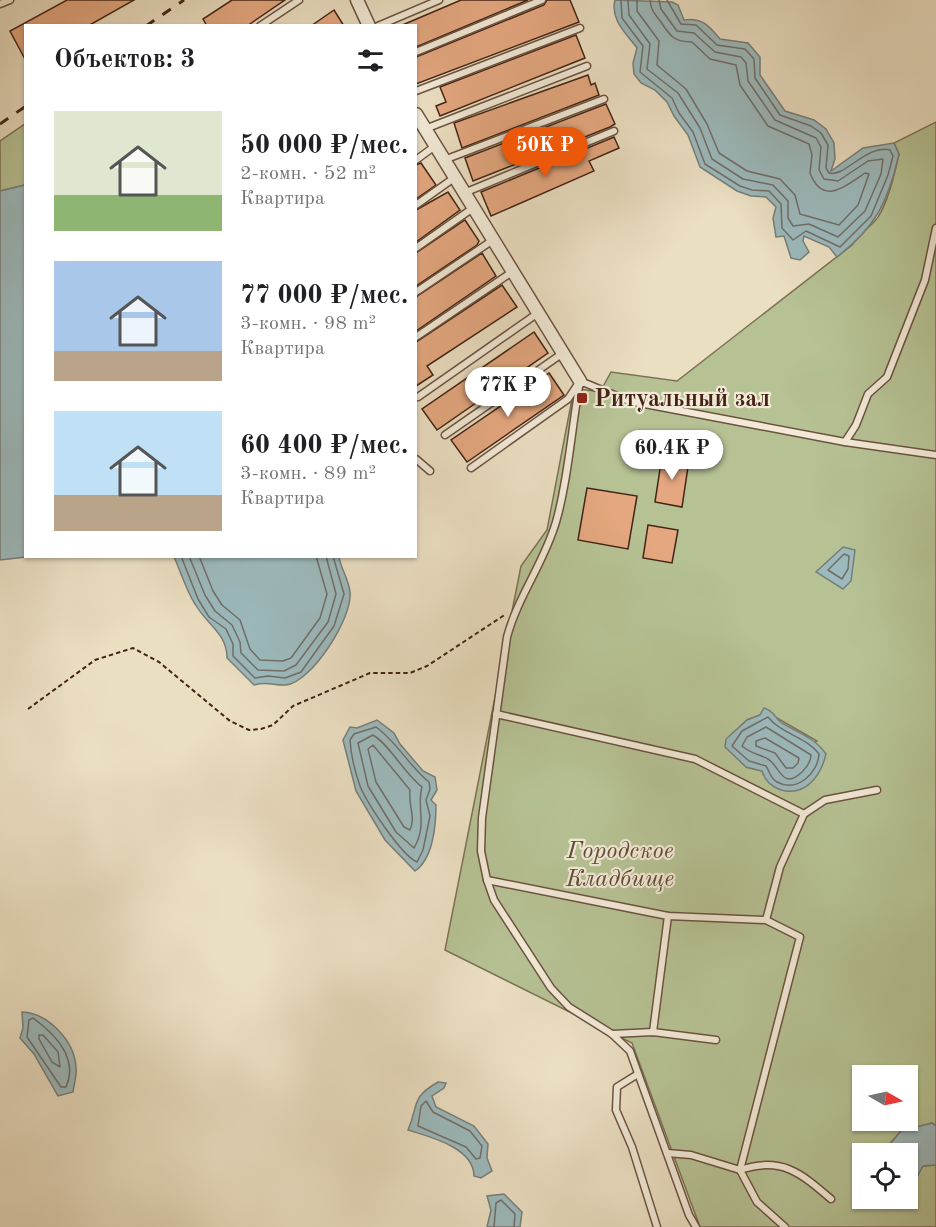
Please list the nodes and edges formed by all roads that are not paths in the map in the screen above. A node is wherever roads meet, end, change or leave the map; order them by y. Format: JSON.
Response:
{"nodes":[{"id":1,"x":10,"y":0,"type":"edge"},
{"id":2,"x":299,"y":0,"type":"edge"},
{"id":3,"x":357,"y":0,"type":"edge"},
{"id":4,"x":439,"y":0,"type":"edge"},
{"id":5,"x":542,"y":0,"type":"edge"},
{"id":6,"x":0,"y":4,"type":"edge"},
{"id":7,"x":263,"y":24,"type":"edge"},
{"id":8,"x":369,"y":24,"type":"edge"},
{"id":9,"x":580,"y":28,"type":"dead end"},
{"id":10,"x":417,"y":52,"type":"edge"},
{"id":11,"x":587,"y":66,"type":"dead end"},
{"id":12,"x":417,"y":91,"type":"edge"},
{"id":13,"x":604,"y":99,"type":"dead end"},
{"id":14,"x":417,"y":118,"type":"edge"},
{"id":15,"x":424,"y":129,"type":"junction"},
{"id":16,"x":614,"y":131,"type":"dead end"},
{"id":17,"x":435,"y":146,"type":"junction"},
{"id":18,"x":417,"y":159,"type":"edge"},
{"id":19,"x":444,"y":161,"type":"junction"},
{"id":20,"x":454,"y":178,"type":"junction"},
{"id":21,"x":464,"y":193,"type":"junction"},
{"id":22,"x":417,"y":204,"type":"edge"},
{"id":23,"x":473,"y":208,"type":"junction"},
{"id":24,"x":936,"y":228,"type":"edge"},
{"id":25,"x":493,"y":240,"type":"junction"},
{"id":26,"x":417,"y":247,"type":"edge"},
{"id":27,"x":513,"y":272,"type":"junction"},
{"id":28,"x":417,"y":291,"type":"edge"},
{"id":29,"x":538,"y":313,"type":"junction"},
{"id":30,"x":417,"y":336,"type":"edge"},
{"id":31,"x":563,"y":353,"type":"junction"},
{"id":32,"x":580,"y":381,"type":"junction"},
{"id":33,"x":418,"y":397,"type":"dead end"},
{"id":34,"x":445,"y":435,"type":"dead end"},
{"id":35,"x":845,"y":442,"type":"junction"},
{"id":36,"x":936,"y":455,"type":"edge"},
{"id":37,"x":417,"y":460,"type":"edge"},
{"id":38,"x":471,"y":468,"type":"dead end"},
{"id":39,"x":430,"y":471,"type":"dead end"},
{"id":40,"x":496,"y":714,"type":"junction"},
{"id":41,"x":877,"y":790,"type":"dead end"},
{"id":42,"x":804,"y":814,"type":"junction"},
{"id":43,"x":487,"y":880,"type":"junction"},
{"id":44,"x":668,"y":916,"type":"junction"},
{"id":45,"x":766,"y":920,"type":"junction"},
{"id":46,"x":653,"y":1032,"type":"junction"},
{"id":47,"x":612,"y":1034,"type":"junction"},
{"id":48,"x":716,"y":1040,"type":"dead end"},
{"id":49,"x":638,"y":1074,"type":"junction"},
{"id":50,"x":667,"y":1153,"type":"junction"},
{"id":51,"x":740,"y":1170,"type":"junction"},
{"id":52,"x":831,"y":1199,"type":"dead end"},
{"id":53,"x":657,"y":1227,"type":"edge"},
{"id":54,"x":696,"y":1227,"type":"edge"},
{"id":55,"x":785,"y":1227,"type":"edge"}],
"edges":[{"from":1,"to":6,"type":"lane"},
{"from":2,"to":7,"type":"lane"},
{"from":3,"to":8,"type":"street"},
{"from":4,"to":8,"type":"lane"},
{"from":5,"to":10,"type":"lane"},
{"from":9,"to":12,"type":"lane"},
{"from":11,"to":15,"type":"lane"},
{"from":13,"to":19,"type":"lane"},
{"from":14,"to":15,"type":"street"},
{"from":15,"to":17,"type":"street"},
{"from":16,"to":21,"type":"lane"},
{"from":17,"to":18,"type":"lane"},
{"from":17,"to":19,"type":"street"},
{"from":19,"to":20,"type":"street"},
{"from":20,"to":21,"type":"street"},
{"from":20,"to":22,"type":"lane"},
{"from":21,"to":23,"type":"street"},
{"from":23,"to":25,"type":"street"},
{"from":23,"to":26,"type":"lane"},
{"from":24,"to":35,"type":"lane"},
{"from":25,"to":27,"type":"street"},
{"from":25,"to":28,"type":"lane"},
{"from":27,"to":29,"type":"street"},
{"from":27,"to":30,"type":"lane"},
{"from":29,"to":31,"type":"street"},
{"from":29,"to":33,"type":"lane"},
{"from":31,"to":32,"type":"street"},
{"from":31,"to":34,"type":"lane"},
{"from":32,"to":35,"type":"lane"},
{"from":32,"to":38,"type":"lane"},
{"from":32,"to":40,"type":"lane"},
{"from":35,"to":36,"type":"lane"},
{"from":37,"to":39,"type":"lane"},
{"from":40,"to":42,"type":"lane"},
{"from":40,"to":43,"type":"lane"},
{"from":41,"to":42,"type":"lane"},
{"from":42,"to":45,"type":"lane"},
{"from":43,"to":44,"type":"lane"},
{"from":43,"to":47,"type":"lane"},
{"from":44,"to":45,"type":"lane"},
{"from":44,"to":46,"type":"lane"},
{"from":45,"to":51,"type":"lane"},
{"from":46,"to":47,"type":"lane"},
{"from":46,"to":48,"type":"lane"},
{"from":47,"to":49,"type":"lane"},
{"from":49,"to":50,"type":"lane"},
{"from":49,"to":53,"type":"lane"},
{"from":50,"to":51,"type":"lane"},
{"from":50,"to":54,"type":"lane"},
{"from":51,"to":52,"type":"lane"},
{"from":51,"to":55,"type":"lane"}]}
